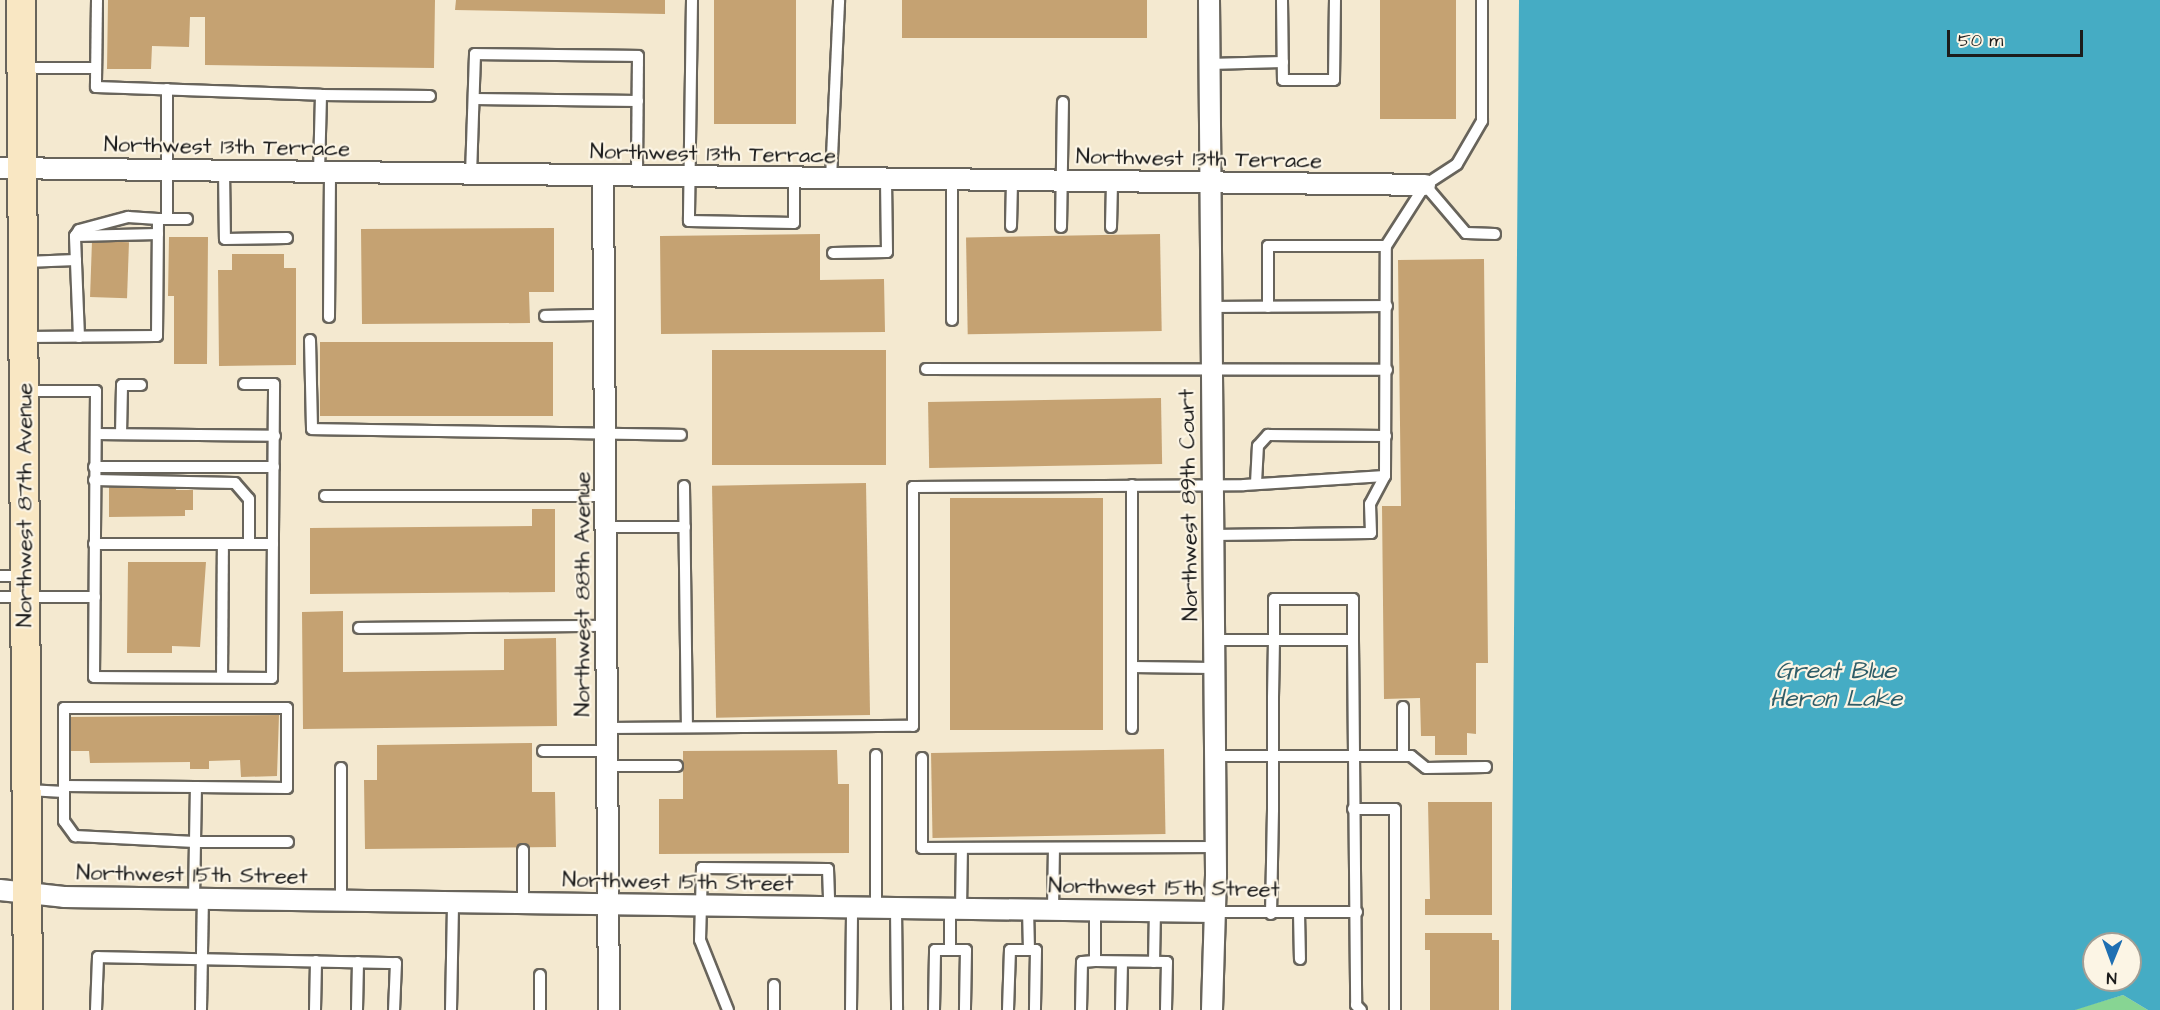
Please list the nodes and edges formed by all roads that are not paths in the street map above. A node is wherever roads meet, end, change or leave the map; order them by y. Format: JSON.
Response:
{"nodes":[{"id":1,"x":21,"y":0,"type":"edge"},
{"id":2,"x":97,"y":0,"type":"edge"},
{"id":3,"x":692,"y":0,"type":"edge"},
{"id":4,"x":839,"y":0,"type":"edge"},
{"id":5,"x":1209,"y":0,"type":"edge"},
{"id":6,"x":1282,"y":0,"type":"edge"},
{"id":7,"x":1335,"y":0,"type":"edge"},
{"id":8,"x":1482,"y":0,"type":"edge"},
{"id":9,"x":1283,"y":62,"type":"junction"},
{"id":10,"x":1209,"y":64,"type":"junction"},
{"id":11,"x":21,"y":68,"type":"junction"},
{"id":12,"x":96,"y":68,"type":"junction"},
{"id":13,"x":167,"y":89,"type":"junction"},
{"id":14,"x":321,"y":94,"type":"junction"},
{"id":15,"x":430,"y":96,"type":"dead end"},
{"id":16,"x":474,"y":99,"type":"junction"},
{"id":17,"x":638,"y":101,"type":"junction"},
{"id":18,"x":1063,"y":102,"type":"dead end"},
{"id":19,"x":11,"y":168,"type":"edge"},
{"id":20,"x":164,"y":170,"type":"junction"},
{"id":21,"x":224,"y":171,"type":"junction"},
{"id":22,"x":325,"y":173,"type":"junction"},
{"id":23,"x":471,"y":175,"type":"junction"},
{"id":24,"x":603,"y":177,"type":"junction"},
{"id":25,"x":637,"y":177,"type":"junction"},
{"id":26,"x":690,"y":178,"type":"junction"},
{"id":27,"x":794,"y":179,"type":"junction"},
{"id":28,"x":831,"y":179,"type":"junction"},
{"id":29,"x":886,"y":180,"type":"junction"},
{"id":30,"x":952,"y":180,"type":"junction"},
{"id":31,"x":1011,"y":181,"type":"junction"},
{"id":32,"x":1061,"y":181,"type":"junction"},
{"id":33,"x":1112,"y":182,"type":"junction"},
{"id":34,"x":1210,"y":183,"type":"junction"},
{"id":35,"x":1425,"y":185,"type":"junction"},
{"id":36,"x":162,"y":219,"type":"junction"},
{"id":37,"x":187,"y":219,"type":"dead end"},
{"id":38,"x":1011,"y":226,"type":"dead end"},
{"id":39,"x":1060,"y":227,"type":"dead end"},
{"id":40,"x":1111,"y":227,"type":"dead end"},
{"id":41,"x":158,"y":234,"type":"junction"},
{"id":42,"x":1495,"y":234,"type":"dead end"},
{"id":43,"x":75,"y":236,"type":"junction"},
{"id":44,"x":287,"y":238,"type":"dead end"},
{"id":45,"x":1386,"y":246,"type":"junction"},
{"id":46,"x":833,"y":252,"type":"dead end"},
{"id":47,"x":76,"y":260,"type":"junction"},
{"id":48,"x":23,"y":262,"type":"junction"},
{"id":49,"x":1387,"y":306,"type":"junction"},
{"id":50,"x":1211,"y":307,"type":"junction"},
{"id":51,"x":1268,"y":307,"type":"junction"},
{"id":52,"x":604,"y":315,"type":"junction"},
{"id":53,"x":545,"y":316,"type":"dead end"},
{"id":54,"x":329,"y":317,"type":"dead end"},
{"id":55,"x":952,"y":320,"type":"dead end"},
{"id":56,"x":25,"y":337,"type":"junction"},
{"id":57,"x":79,"y":337,"type":"junction"},
{"id":58,"x":310,"y":340,"type":"dead end"},
{"id":59,"x":926,"y":369,"type":"dead end"},
{"id":60,"x":1211,"y":369,"type":"junction"},
{"id":61,"x":1387,"y":370,"type":"junction"},
{"id":62,"x":244,"y":384,"type":"dead end"},
{"id":63,"x":141,"y":385,"type":"dead end"},
{"id":64,"x":25,"y":391,"type":"junction"},
{"id":65,"x":96,"y":434,"type":"junction"},
{"id":66,"x":121,"y":434,"type":"junction"},
{"id":67,"x":606,"y":434,"type":"junction"},
{"id":68,"x":681,"y":435,"type":"dead end"},
{"id":69,"x":274,"y":436,"type":"junction"},
{"id":70,"x":1386,"y":436,"type":"junction"},
{"id":71,"x":94,"y":467,"type":"junction"},
{"id":72,"x":274,"y":467,"type":"junction"},
{"id":73,"x":1385,"y":476,"type":"junction"},
{"id":74,"x":94,"y":480,"type":"junction"},
{"id":75,"x":1256,"y":483,"type":"junction"},
{"id":76,"x":1132,"y":485,"type":"junction"},
{"id":77,"x":1212,"y":485,"type":"junction"},
{"id":78,"x":684,"y":486,"type":"dead end"},
{"id":79,"x":325,"y":496,"type":"dead end"},
{"id":80,"x":606,"y":496,"type":"junction"},
{"id":81,"x":607,"y":527,"type":"junction"},
{"id":82,"x":685,"y":527,"type":"junction"},
{"id":83,"x":1213,"y":535,"type":"junction"},
{"id":84,"x":94,"y":544,"type":"junction"},
{"id":85,"x":223,"y":544,"type":"junction"},
{"id":86,"x":249,"y":544,"type":"junction"},
{"id":87,"x":273,"y":544,"type":"junction"},
{"id":88,"x":12,"y":586,"type":"edge"},
{"id":89,"x":95,"y":597,"type":"junction"},
{"id":90,"x":607,"y":626,"type":"junction"},
{"id":91,"x":359,"y":628,"type":"dead end"},
{"id":92,"x":1214,"y":640,"type":"junction"},
{"id":93,"x":1274,"y":640,"type":"junction"},
{"id":94,"x":1353,"y":640,"type":"junction"},
{"id":95,"x":1132,"y":667,"type":"junction"},
{"id":96,"x":1214,"y":668,"type":"junction"},
{"id":97,"x":222,"y":677,"type":"junction"},
{"id":98,"x":1403,"y":707,"type":"dead end"},
{"id":99,"x":687,"y":727,"type":"junction"},
{"id":100,"x":608,"y":728,"type":"junction"},
{"id":101,"x":1132,"y":728,"type":"dead end"},
{"id":102,"x":543,"y":751,"type":"dead end"},
{"id":103,"x":876,"y":755,"type":"dead end"},
{"id":104,"x":1274,"y":755,"type":"junction"},
{"id":105,"x":1352,"y":755,"type":"junction"},
{"id":106,"x":1215,"y":756,"type":"junction"},
{"id":107,"x":1403,"y":756,"type":"junction"},
{"id":108,"x":608,"y":758,"type":"junction"},
{"id":109,"x":922,"y":758,"type":"dead end"},
{"id":110,"x":677,"y":766,"type":"dead end"},
{"id":111,"x":1486,"y":767,"type":"dead end"},
{"id":112,"x":341,"y":768,"type":"dead end"},
{"id":113,"x":196,"y":787,"type":"junction"},
{"id":114,"x":64,"y":789,"type":"junction"},
{"id":115,"x":27,"y":790,"type":"junction"},
{"id":116,"x":1353,"y":808,"type":"junction"},
{"id":117,"x":195,"y":842,"type":"junction"},
{"id":118,"x":288,"y":842,"type":"dead end"},
{"id":119,"x":1215,"y":847,"type":"junction"},
{"id":120,"x":962,"y":848,"type":"junction"},
{"id":121,"x":1053,"y":848,"type":"junction"},
{"id":122,"x":523,"y":850,"type":"dead end"},
{"id":123,"x":14,"y":891,"type":"edge"},
{"id":124,"x":198,"y":899,"type":"junction"},
{"id":125,"x":341,"y":901,"type":"junction"},
{"id":126,"x":453,"y":903,"type":"junction"},
{"id":127,"x":523,"y":904,"type":"junction"},
{"id":128,"x":609,"y":905,"type":"junction"},
{"id":129,"x":701,"y":906,"type":"junction"},
{"id":130,"x":829,"y":907,"type":"junction"},
{"id":131,"x":852,"y":908,"type":"junction"},
{"id":132,"x":876,"y":908,"type":"junction"},
{"id":133,"x":896,"y":908,"type":"junction"},
{"id":134,"x":955,"y":909,"type":"junction"},
{"id":135,"x":1028,"y":910,"type":"junction"},
{"id":136,"x":1053,"y":910,"type":"junction"},
{"id":137,"x":1095,"y":910,"type":"junction"},
{"id":138,"x":1155,"y":911,"type":"junction"},
{"id":139,"x":1215,"y":912,"type":"junction"},
{"id":140,"x":1357,"y":912,"type":"junction"},
{"id":141,"x":1299,"y":913,"type":"junction"},
{"id":142,"x":1271,"y":914,"type":"junction"},
{"id":143,"x":950,"y":950,"type":"junction"},
{"id":144,"x":1029,"y":950,"type":"junction"},
{"id":145,"x":1300,"y":958,"type":"dead end"},
{"id":146,"x":202,"y":959,"type":"junction"},
{"id":147,"x":316,"y":961,"type":"junction"},
{"id":148,"x":1095,"y":961,"type":"junction"},
{"id":149,"x":358,"y":962,"type":"junction"},
{"id":150,"x":1122,"y":962,"type":"junction"},
{"id":151,"x":1154,"y":962,"type":"junction"},
{"id":152,"x":540,"y":975,"type":"dead end"},
{"id":153,"x":774,"y":985,"type":"dead end"},
{"id":154,"x":28,"y":1010,"type":"edge"},
{"id":155,"x":96,"y":1010,"type":"edge"},
{"id":156,"x":201,"y":1010,"type":"edge"},
{"id":157,"x":315,"y":1010,"type":"edge"},
{"id":158,"x":357,"y":1010,"type":"edge"},
{"id":159,"x":394,"y":1010,"type":"edge"},
{"id":160,"x":451,"y":1010,"type":"edge"},
{"id":161,"x":540,"y":1010,"type":"edge"},
{"id":162,"x":609,"y":1010,"type":"edge"},
{"id":163,"x":728,"y":1010,"type":"edge"},
{"id":164,"x":774,"y":1010,"type":"edge"},
{"id":165,"x":851,"y":1010,"type":"edge"},
{"id":166,"x":897,"y":1010,"type":"edge"},
{"id":167,"x":934,"y":1010,"type":"edge"},
{"id":168,"x":965,"y":1010,"type":"edge"},
{"id":169,"x":1008,"y":1010,"type":"edge"},
{"id":170,"x":1035,"y":1010,"type":"edge"},
{"id":171,"x":1081,"y":1010,"type":"edge"},
{"id":172,"x":1121,"y":1010,"type":"edge"},
{"id":173,"x":1166,"y":1010,"type":"edge"},
{"id":174,"x":1212,"y":1010,"type":"edge"},
{"id":175,"x":1361,"y":1010,"type":"edge"},
{"id":176,"x":1395,"y":1010,"type":"edge"}],
"edges":[{"from":1,"to":11,"type":"main road","name":"Northwest 87th Avenue"},
{"from":2,"to":12,"type":"lane"},
{"from":3,"to":26,"type":"lane"},
{"from":4,"to":28,"type":"lane"},
{"from":5,"to":10,"type":"street","name":"Northwest 89th Court"},
{"from":6,"to":9,"type":"lane"},
{"from":7,"to":9,"type":"lane"},
{"from":8,"to":35,"type":"lane"},
{"from":9,"to":10,"type":"lane"},
{"from":10,"to":34,"type":"street","name":"Northwest 89th Court"},
{"from":11,"to":12,"type":"lane"},
{"from":11,"to":19,"type":"main road","name":"Northwest 87th Avenue"},
{"from":12,"to":13,"type":"lane"},
{"from":13,"to":14,"type":"lane"},
{"from":13,"to":20,"type":"lane"},
{"from":14,"to":15,"type":"lane"},
{"from":14,"to":22,"type":"lane"},
{"from":16,"to":17,"type":"lane"},
{"from":16,"to":17,"type":"lane"},
{"from":16,"to":23,"type":"lane"},
{"from":17,"to":25,"type":"lane"},
{"from":18,"to":32,"type":"lane"},
{"from":19,"to":20,"type":"street","name":"Northwest 13th Terrace"},
{"from":19,"to":48,"type":"main road","name":"Northwest 87th Avenue"},
{"from":20,"to":21,"type":"street","name":"Northwest 13th Terrace"},
{"from":20,"to":36,"type":"lane"},
{"from":21,"to":22,"type":"street","name":"Northwest 13th Terrace"},
{"from":21,"to":44,"type":"lane"},
{"from":22,"to":23,"type":"street","name":"Northwest 13th Terrace"},
{"from":22,"to":54,"type":"lane"},
{"from":23,"to":24,"type":"street","name":"Northwest 13th Terrace"},
{"from":24,"to":25,"type":"street","name":"Northwest 13th Terrace"},
{"from":24,"to":52,"type":"street","name":"Northwest 88th Avenue"},
{"from":25,"to":26,"type":"street","name":"Northwest 13th Terrace"},
{"from":26,"to":27,"type":"street","name":"Northwest 13th Terrace"},
{"from":26,"to":27,"type":"lane"},
{"from":27,"to":28,"type":"street","name":"Northwest 13th Terrace"},
{"from":28,"to":29,"type":"street","name":"Northwest 13th Terrace"},
{"from":29,"to":30,"type":"street","name":"Northwest 13th Terrace"},
{"from":29,"to":46,"type":"lane"},
{"from":30,"to":31,"type":"street","name":"Northwest 13th Terrace"},
{"from":30,"to":55,"type":"lane"},
{"from":31,"to":32,"type":"street","name":"Northwest 13th Terrace"},
{"from":31,"to":38,"type":"lane"},
{"from":32,"to":33,"type":"street","name":"Northwest 13th Terrace"},
{"from":32,"to":39,"type":"lane"},
{"from":33,"to":34,"type":"street","name":"Northwest 13th Terrace"},
{"from":33,"to":40,"type":"lane"},
{"from":34,"to":35,"type":"street","name":"Northwest 13th Terrace"},
{"from":34,"to":50,"type":"street","name":"Northwest 89th Court"},
{"from":35,"to":42,"type":"lane"},
{"from":35,"to":45,"type":"lane"},
{"from":36,"to":37,"type":"lane"},
{"from":36,"to":41,"type":"lane"},
{"from":36,"to":43,"type":"lane"},
{"from":41,"to":43,"type":"lane"},
{"from":41,"to":57,"type":"lane"},
{"from":43,"to":47,"type":"lane"},
{"from":45,"to":49,"type":"lane"},
{"from":45,"to":51,"type":"lane"},
{"from":47,"to":48,"type":"lane"},
{"from":47,"to":57,"type":"lane"},
{"from":48,"to":56,"type":"main road","name":"Northwest 87th Avenue"},
{"from":49,"to":51,"type":"lane"},
{"from":49,"to":61,"type":"lane"},
{"from":50,"to":51,"type":"lane"},
{"from":50,"to":60,"type":"street","name":"Northwest 89th Court"},
{"from":52,"to":53,"type":"lane"},
{"from":52,"to":67,"type":"street","name":"Northwest 88th Avenue"},
{"from":56,"to":57,"type":"lane"},
{"from":56,"to":64,"type":"main road","name":"Northwest 87th Avenue"},
{"from":58,"to":67,"type":"lane"},
{"from":59,"to":60,"type":"lane"},
{"from":60,"to":61,"type":"lane"},
{"from":60,"to":77,"type":"street","name":"Northwest 89th Court"},
{"from":61,"to":70,"type":"lane"},
{"from":62,"to":69,"type":"lane"},
{"from":63,"to":66,"type":"lane"},
{"from":64,"to":65,"type":"lane"},
{"from":64,"to":88,"type":"main road","name":"Northwest 87th Avenue"},
{"from":65,"to":66,"type":"lane"},
{"from":65,"to":71,"type":"lane"},
{"from":66,"to":69,"type":"lane"},
{"from":67,"to":68,"type":"lane"},
{"from":67,"to":80,"type":"street","name":"Northwest 88th Avenue"},
{"from":69,"to":72,"type":"lane"},
{"from":70,"to":73,"type":"lane"},
{"from":70,"to":75,"type":"lane"},
{"from":71,"to":72,"type":"lane"},
{"from":71,"to":74,"type":"lane"},
{"from":72,"to":87,"type":"lane"},
{"from":73,"to":75,"type":"lane"},
{"from":73,"to":83,"type":"lane"},
{"from":74,"to":84,"type":"lane"},
{"from":74,"to":86,"type":"lane"},
{"from":75,"to":77,"type":"lane"},
{"from":76,"to":77,"type":"lane"},
{"from":76,"to":95,"type":"lane"},
{"from":76,"to":99,"type":"lane"},
{"from":77,"to":83,"type":"street","name":"Northwest 89th Court"},
{"from":78,"to":82,"type":"lane"},
{"from":79,"to":80,"type":"lane"},
{"from":80,"to":81,"type":"street","name":"Northwest 88th Avenue"},
{"from":81,"to":82,"type":"lane"},
{"from":81,"to":90,"type":"street","name":"Northwest 88th Avenue"},
{"from":82,"to":99,"type":"lane"},
{"from":83,"to":92,"type":"street","name":"Northwest 89th Court"},
{"from":84,"to":85,"type":"lane"},
{"from":84,"to":89,"type":"lane"},
{"from":85,"to":86,"type":"lane"},
{"from":85,"to":97,"type":"lane"},
{"from":86,"to":87,"type":"lane"},
{"from":87,"to":97,"type":"lane"},
{"from":88,"to":89,"type":"lane"},
{"from":88,"to":115,"type":"main road","name":"Northwest 87th Avenue"},
{"from":89,"to":97,"type":"lane"},
{"from":90,"to":91,"type":"lane"},
{"from":90,"to":100,"type":"street","name":"Northwest 88th Avenue"},
{"from":92,"to":93,"type":"lane"},
{"from":92,"to":96,"type":"street","name":"Northwest 89th Court"},
{"from":93,"to":94,"type":"lane"},
{"from":93,"to":94,"type":"lane"},
{"from":93,"to":104,"type":"lane"},
{"from":94,"to":105,"type":"lane"},
{"from":95,"to":96,"type":"lane"},
{"from":95,"to":101,"type":"lane"},
{"from":96,"to":106,"type":"street","name":"Northwest 89th Court"},
{"from":98,"to":107,"type":"lane"},
{"from":99,"to":100,"type":"lane"},
{"from":100,"to":108,"type":"street","name":"Northwest 88th Avenue"},
{"from":102,"to":108,"type":"lane"},
{"from":103,"to":132,"type":"lane"},
{"from":104,"to":105,"type":"lane"},
{"from":104,"to":106,"type":"lane"},
{"from":104,"to":142,"type":"lane"},
{"from":105,"to":107,"type":"lane"},
{"from":105,"to":116,"type":"lane"},
{"from":106,"to":119,"type":"street","name":"Northwest 89th Court"},
{"from":107,"to":111,"type":"lane"},
{"from":108,"to":110,"type":"lane"},
{"from":108,"to":128,"type":"street","name":"Northwest 88th Avenue"},
{"from":109,"to":120,"type":"lane"},
{"from":112,"to":125,"type":"lane"},
{"from":113,"to":114,"type":"lane"},
{"from":113,"to":114,"type":"lane"},
{"from":113,"to":117,"type":"lane"},
{"from":114,"to":115,"type":"lane"},
{"from":114,"to":117,"type":"lane"},
{"from":115,"to":123,"type":"main road","name":"Northwest 87th Avenue"},
{"from":116,"to":140,"type":"lane"},
{"from":116,"to":176,"type":"lane"},
{"from":117,"to":118,"type":"lane"},
{"from":117,"to":124,"type":"lane"},
{"from":119,"to":121,"type":"lane"},
{"from":119,"to":139,"type":"street","name":"Northwest 89th Court"},
{"from":120,"to":121,"type":"lane"},
{"from":120,"to":134,"type":"lane"},
{"from":121,"to":136,"type":"lane"},
{"from":122,"to":127,"type":"lane"},
{"from":123,"to":124,"type":"street","name":"Northwest 15th Street"},
{"from":123,"to":154,"type":"main road","name":"Northwest 87th Avenue"},
{"from":124,"to":125,"type":"street","name":"Northwest 15th Street"},
{"from":124,"to":146,"type":"lane"},
{"from":125,"to":126,"type":"street","name":"Northwest 15th Street"},
{"from":126,"to":127,"type":"street","name":"Northwest 15th Street"},
{"from":126,"to":160,"type":"lane"},
{"from":127,"to":128,"type":"street","name":"Northwest 15th Street"},
{"from":128,"to":129,"type":"street","name":"Northwest 15th Street"},
{"from":128,"to":162,"type":"street","name":"Northwest 88th Avenue"},
{"from":129,"to":130,"type":"street","name":"Northwest 15th Street"},
{"from":129,"to":130,"type":"lane"},
{"from":129,"to":163,"type":"lane"},
{"from":130,"to":131,"type":"street","name":"Northwest 15th Street"},
{"from":131,"to":132,"type":"street","name":"Northwest 15th Street"},
{"from":131,"to":165,"type":"lane"},
{"from":132,"to":133,"type":"street","name":"Northwest 15th Street"},
{"from":133,"to":134,"type":"street","name":"Northwest 15th Street"},
{"from":133,"to":166,"type":"lane"},
{"from":134,"to":135,"type":"street","name":"Northwest 15th Street"},
{"from":134,"to":143,"type":"lane"},
{"from":135,"to":136,"type":"street","name":"Northwest 15th Street"},
{"from":135,"to":144,"type":"lane"},
{"from":136,"to":137,"type":"street","name":"Northwest 15th Street"},
{"from":137,"to":138,"type":"street","name":"Northwest 15th Street"},
{"from":137,"to":148,"type":"lane"},
{"from":138,"to":139,"type":"street","name":"Northwest 15th Street"},
{"from":138,"to":151,"type":"lane"},
{"from":139,"to":142,"type":"lane","name":"Northwest 15th Street"},
{"from":139,"to":174,"type":"street","name":"Northwest 89th Court"},
{"from":140,"to":141,"type":"lane","name":"Northwest 15th Street"},
{"from":140,"to":175,"type":"lane"},
{"from":141,"to":142,"type":"lane","name":"Northwest 15th Street"},
{"from":141,"to":145,"type":"lane"},
{"from":143,"to":167,"type":"lane"},
{"from":143,"to":168,"type":"lane"},
{"from":144,"to":169,"type":"lane"},
{"from":144,"to":170,"type":"lane"},
{"from":146,"to":147,"type":"lane"},
{"from":146,"to":155,"type":"lane"},
{"from":146,"to":156,"type":"lane"},
{"from":147,"to":149,"type":"lane"},
{"from":147,"to":157,"type":"lane"},
{"from":148,"to":150,"type":"lane"},
{"from":148,"to":171,"type":"lane"},
{"from":149,"to":158,"type":"lane"},
{"from":149,"to":159,"type":"lane"},
{"from":150,"to":151,"type":"lane"},
{"from":150,"to":172,"type":"lane"},
{"from":151,"to":173,"type":"lane"},
{"from":152,"to":161,"type":"lane"},
{"from":153,"to":164,"type":"lane"}]}
